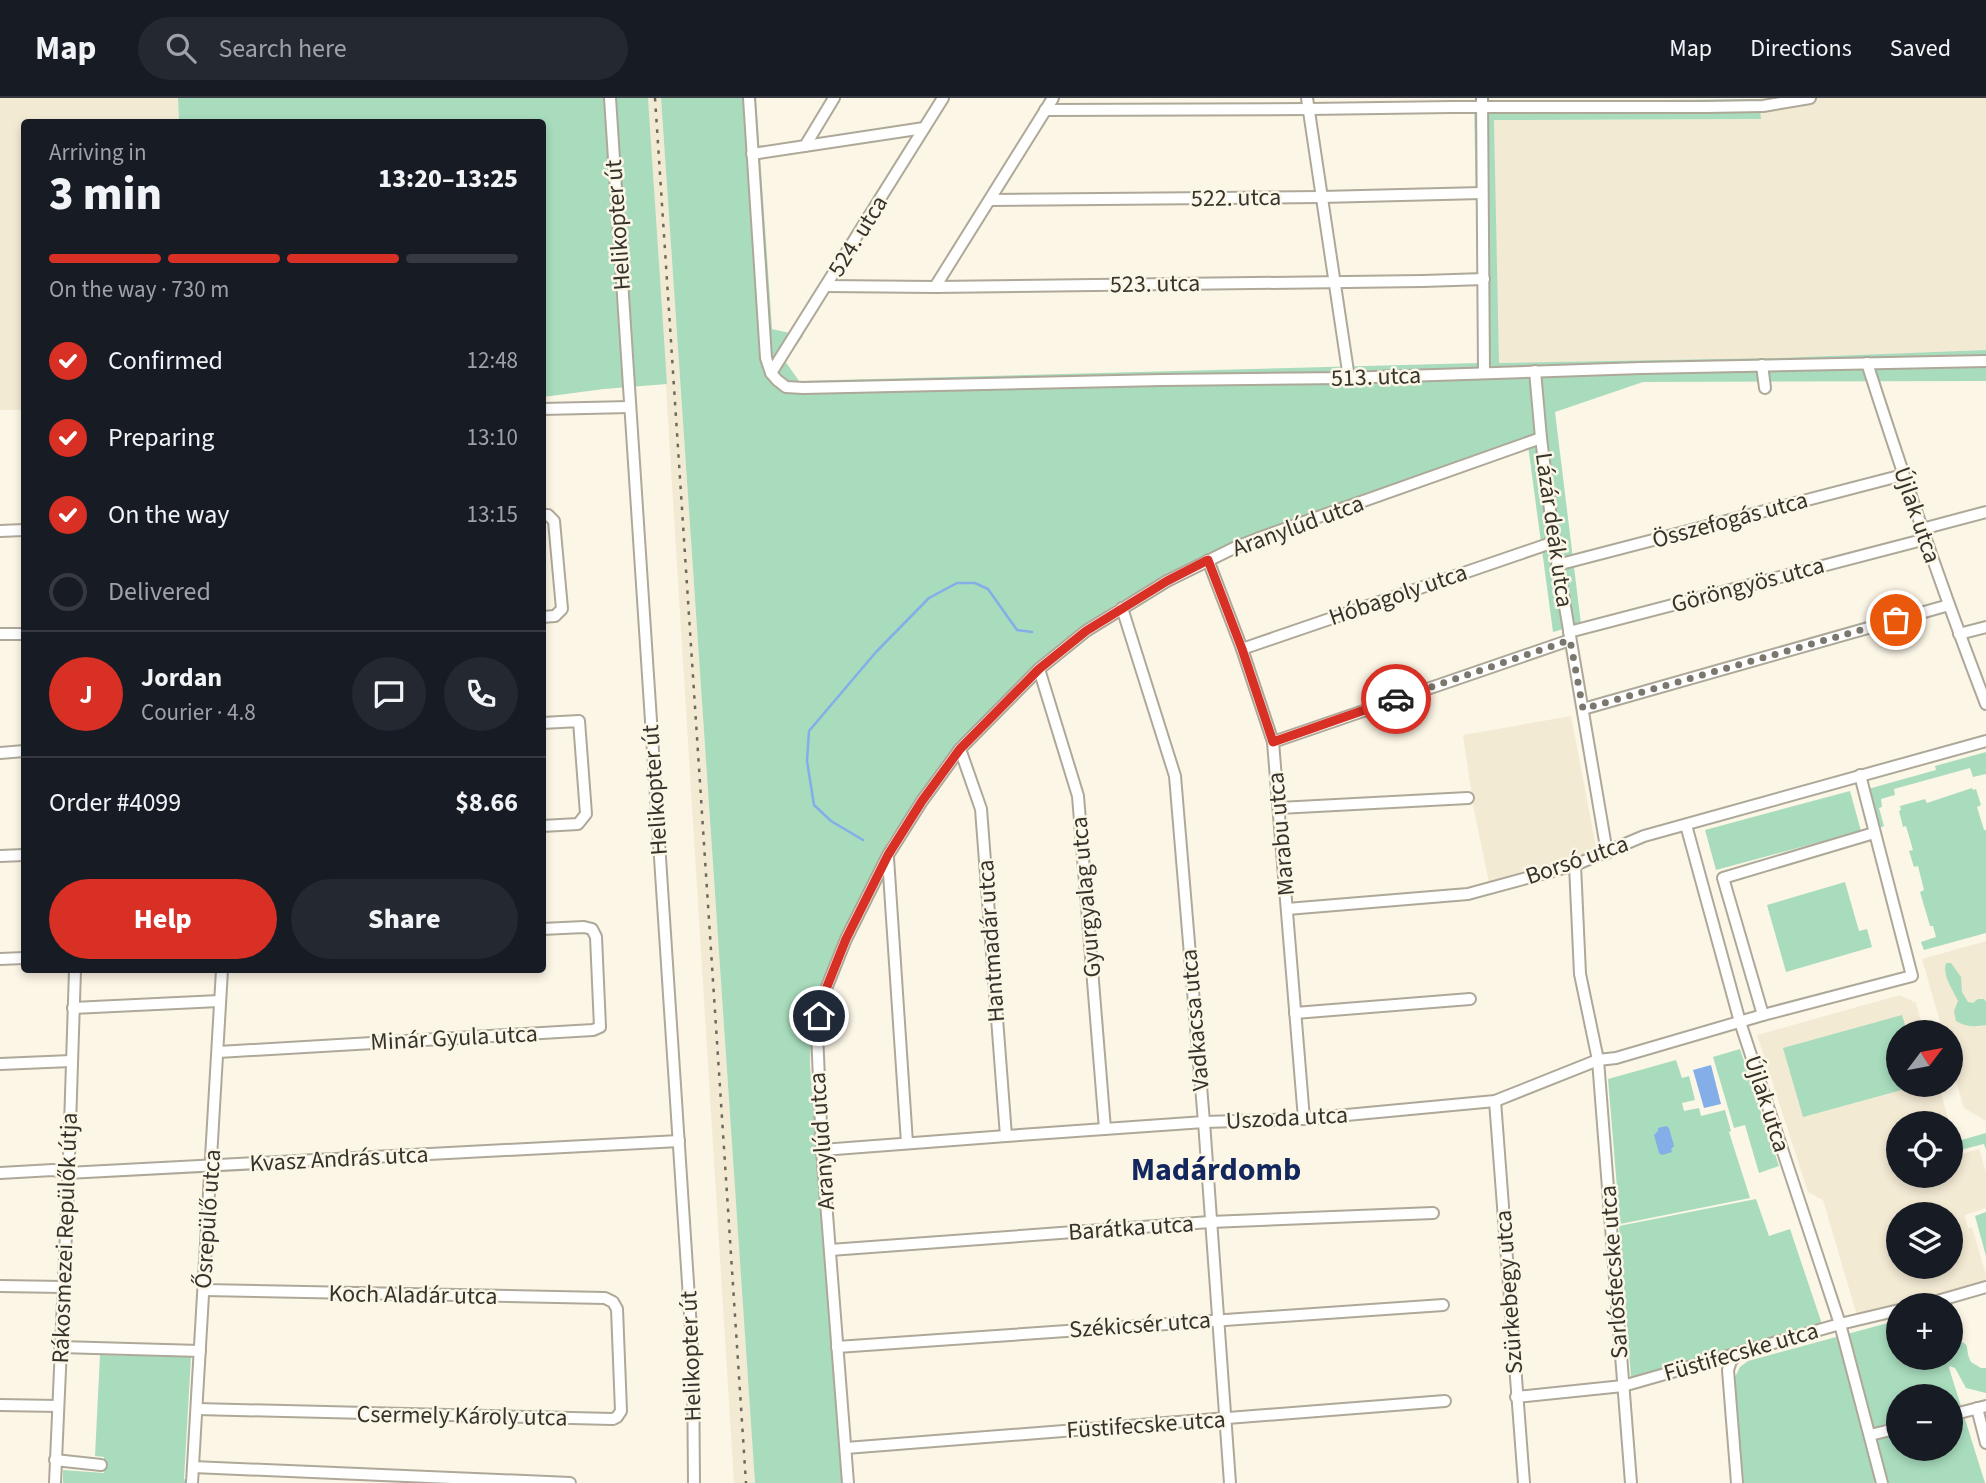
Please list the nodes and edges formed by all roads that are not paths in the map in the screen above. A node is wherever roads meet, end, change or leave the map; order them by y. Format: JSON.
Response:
{"nodes":[{"id":1,"x":610,"y":98,"type":"edge"},
{"id":2,"x":749,"y":98,"type":"edge"},
{"id":3,"x":834,"y":98,"type":"edge"},
{"id":4,"x":943,"y":98,"type":"edge"},
{"id":5,"x":1053,"y":98,"type":"edge"},
{"id":6,"x":1810,"y":98,"type":"edge"},
{"id":7,"x":1482,"y":103,"type":"edge"},
{"id":8,"x":1707,"y":103,"type":"edge"},
{"id":9,"x":1308,"y":104,"type":"edge"},
{"id":10,"x":1045,"y":110,"type":"junction"},
{"id":11,"x":924,"y":128,"type":"junction"},
{"id":12,"x":805,"y":146,"type":"junction"},
{"id":13,"x":752,"y":153,"type":"junction"},
{"id":14,"x":1482,"y":193,"type":"junction"},
{"id":15,"x":1321,"y":197,"type":"junction"},
{"id":16,"x":990,"y":200,"type":"junction"},
{"id":17,"x":1484,"y":279,"type":"junction"},
{"id":18,"x":1334,"y":282,"type":"junction"},
{"id":19,"x":826,"y":286,"type":"junction"},
{"id":20,"x":934,"y":287,"type":"junction"},
{"id":21,"x":1986,"y":361,"type":"edge"},
{"id":22,"x":1867,"y":363,"type":"junction"},
{"id":23,"x":1762,"y":365,"type":"junction"},
{"id":24,"x":1535,"y":371,"type":"junction"},
{"id":25,"x":1484,"y":372,"type":"junction"},
{"id":26,"x":771,"y":373,"type":"junction"},
{"id":27,"x":1349,"y":378,"type":"junction"},
{"id":28,"x":1765,"y":388,"type":"dead end"},
{"id":29,"x":630,"y":407,"type":"junction"},
{"id":30,"x":546,"y":409,"type":"edge"},
{"id":31,"x":1541,"y":438,"type":"junction"},
{"id":32,"x":1903,"y":475,"type":"junction"},
{"id":33,"x":1986,"y":512,"type":"edge"},
{"id":34,"x":546,"y":515,"type":"edge"},
{"id":35,"x":21,"y":530,"type":"edge"},
{"id":36,"x":0,"y":531,"type":"edge"},
{"id":37,"x":1924,"y":534,"type":"junction"},
{"id":38,"x":1554,"y":542,"type":"junction"},
{"id":39,"x":1208,"y":560,"type":"junction"},
{"id":40,"x":1557,"y":565,"type":"junction"},
{"id":41,"x":1949,"y":605,"type":"junction"},
{"id":42,"x":1122,"y":608,"type":"junction"},
{"id":43,"x":546,"y":617,"type":"edge"},
{"id":44,"x":1986,"y":627,"type":"edge"},
{"id":45,"x":0,"y":634,"type":"edge"},
{"id":46,"x":21,"y":634,"type":"edge"},
{"id":47,"x":1959,"y":634,"type":"junction"},
{"id":48,"x":1569,"y":636,"type":"junction"},
{"id":49,"x":1242,"y":649,"type":"junction"},
{"id":50,"x":1039,"y":669,"type":"junction"},
{"id":51,"x":1986,"y":704,"type":"edge"},
{"id":52,"x":1583,"y":709,"type":"junction"},
{"id":53,"x":546,"y":723,"type":"edge"},
{"id":54,"x":1986,"y":741,"type":"edge"},
{"id":55,"x":1273,"y":742,"type":"junction"},
{"id":56,"x":960,"y":749,"type":"junction"},
{"id":57,"x":21,"y":751,"type":"edge"},
{"id":58,"x":0,"y":752,"type":"edge"},
{"id":59,"x":1860,"y":775,"type":"junction"},
{"id":60,"x":1468,"y":799,"type":"dead end"},
{"id":61,"x":1279,"y":808,"type":"junction"},
{"id":62,"x":546,"y":825,"type":"edge"},
{"id":63,"x":1686,"y":825,"type":"junction"},
{"id":64,"x":1874,"y":833,"type":"junction"},
{"id":65,"x":1607,"y":853,"type":"junction"},
{"id":66,"x":21,"y":855,"type":"edge"},
{"id":67,"x":888,"y":855,"type":"junction"},
{"id":68,"x":0,"y":856,"type":"edge"},
{"id":69,"x":1575,"y":865,"type":"junction"},
{"id":70,"x":1287,"y":909,"type":"junction"},
{"id":71,"x":546,"y":929,"type":"edge"},
{"id":72,"x":21,"y":958,"type":"edge"},
{"id":73,"x":0,"y":959,"type":"edge"},
{"id":74,"x":75,"y":973,"type":"edge"},
{"id":75,"x":222,"y":973,"type":"edge"},
{"id":76,"x":1470,"y":999,"type":"dead end"},
{"id":77,"x":219,"y":1001,"type":"junction"},
{"id":78,"x":73,"y":1007,"type":"junction"},
{"id":79,"x":1295,"y":1013,"type":"junction"},
{"id":80,"x":1763,"y":1015,"type":"junction"},
{"id":81,"x":1740,"y":1022,"type":"junction"},
{"id":82,"x":218,"y":1052,"type":"junction"},
{"id":83,"x":1598,"y":1060,"type":"junction"},
{"id":84,"x":71,"y":1061,"type":"junction"},
{"id":85,"x":0,"y":1064,"type":"edge"},
{"id":86,"x":1494,"y":1101,"type":"junction"},
{"id":87,"x":1304,"y":1119,"type":"junction"},
{"id":88,"x":1204,"y":1122,"type":"junction"},
{"id":89,"x":1105,"y":1129,"type":"junction"},
{"id":90,"x":1006,"y":1136,"type":"junction"},
{"id":91,"x":679,"y":1141,"type":"junction"},
{"id":92,"x":907,"y":1143,"type":"junction"},
{"id":93,"x":822,"y":1150,"type":"junction"},
{"id":94,"x":212,"y":1166,"type":"junction"},
{"id":95,"x":0,"y":1173,"type":"edge"},
{"id":96,"x":67,"y":1173,"type":"junction"},
{"id":97,"x":1433,"y":1213,"type":"dead end"},
{"id":98,"x":1210,"y":1222,"type":"junction"},
{"id":99,"x":830,"y":1250,"type":"junction"},
{"id":100,"x":0,"y":1286,"type":"edge"},
{"id":101,"x":63,"y":1287,"type":"junction"},
{"id":102,"x":1986,"y":1287,"type":"edge"},
{"id":103,"x":204,"y":1290,"type":"junction"},
{"id":104,"x":1963,"y":1294,"type":"edge"},
{"id":105,"x":1443,"y":1305,"type":"dead end"},
{"id":106,"x":617,"y":1309,"type":"joint"},
{"id":107,"x":1886,"y":1313,"type":"edge"},
{"id":108,"x":1217,"y":1319,"type":"junction"},
{"id":109,"x":1840,"y":1324,"type":"junction"},
{"id":110,"x":60,"y":1347,"type":"junction"},
{"id":111,"x":837,"y":1347,"type":"junction"},
{"id":112,"x":200,"y":1351,"type":"junction"},
{"id":113,"x":1741,"y":1352,"type":"junction"},
{"id":114,"x":1623,"y":1386,"type":"junction"},
{"id":115,"x":1517,"y":1397,"type":"junction"},
{"id":116,"x":1445,"y":1401,"type":"dead end"},
{"id":117,"x":0,"y":1405,"type":"edge"},
{"id":118,"x":58,"y":1406,"type":"junction"},
{"id":119,"x":1982,"y":1407,"type":"edge"},
{"id":120,"x":197,"y":1409,"type":"junction"},
{"id":121,"x":1963,"y":1412,"type":"edge"},
{"id":122,"x":1225,"y":1419,"type":"junction"},
{"id":123,"x":1886,"y":1431,"type":"edge"},
{"id":124,"x":1870,"y":1435,"type":"junction"},
{"id":125,"x":1986,"y":1443,"type":"edge"},
{"id":126,"x":846,"y":1448,"type":"junction"},
{"id":127,"x":55,"y":1460,"type":"junction"},
{"id":128,"x":102,"y":1465,"type":"dead end"},
{"id":129,"x":193,"y":1468,"type":"junction"},
{"id":130,"x":273,"y":1477,"type":"edge"},
{"id":131,"x":382,"y":1480,"type":"edge"},
{"id":132,"x":494,"y":1482,"type":"edge"},
{"id":133,"x":55,"y":1483,"type":"edge"},
{"id":134,"x":192,"y":1483,"type":"edge"},
{"id":135,"x":570,"y":1483,"type":"edge"},
{"id":136,"x":694,"y":1483,"type":"edge"},
{"id":137,"x":848,"y":1483,"type":"edge"},
{"id":138,"x":1230,"y":1483,"type":"edge"},
{"id":139,"x":1524,"y":1483,"type":"edge"},
{"id":140,"x":1631,"y":1483,"type":"edge"},
{"id":141,"x":1737,"y":1483,"type":"edge"},
{"id":142,"x":1882,"y":1483,"type":"edge"}],
"edges":[{"from":1,"to":29,"type":"street","name":"Helikopter út"},
{"from":2,"to":13,"type":"street"},
{"from":3,"to":12,"type":"street"},
{"from":4,"to":11,"type":"street","name":"524. utca"},
{"from":5,"to":10,"type":"street"},
{"from":6,"to":8,"type":"street"},
{"from":7,"to":8,"type":"street"},
{"from":7,"to":9,"type":"street"},
{"from":7,"to":14,"type":"street"},
{"from":9,"to":10,"type":"street"},
{"from":9,"to":15,"type":"street"},
{"from":10,"to":16,"type":"street"},
{"from":11,"to":12,"type":"street"},
{"from":11,"to":19,"type":"street","name":"524. utca"},
{"from":12,"to":13,"type":"street"},
{"from":13,"to":26,"type":"street"},
{"from":14,"to":15,"type":"street","name":"522. utca"},
{"from":14,"to":17,"type":"street"},
{"from":15,"to":16,"type":"street","name":"522. utca"},
{"from":15,"to":18,"type":"street"},
{"from":16,"to":20,"type":"street"},
{"from":17,"to":18,"type":"street","name":"523. utca"},
{"from":17,"to":25,"type":"street"},
{"from":18,"to":20,"type":"street","name":"523. utca"},
{"from":18,"to":27,"type":"street"},
{"from":19,"to":20,"type":"street","name":"523. utca"},
{"from":19,"to":26,"type":"street","name":"524. utca"},
{"from":21,"to":22,"type":"street","name":"513. utca"},
{"from":22,"to":23,"type":"street","name":"513. utca"},
{"from":22,"to":32,"type":"street","name":"Újlak utca"},
{"from":23,"to":24,"type":"street","name":"513. utca"},
{"from":23,"to":28,"type":"street"},
{"from":24,"to":25,"type":"street","name":"513. utca"},
{"from":24,"to":31,"type":"street","name":"Lázár deák utca"},
{"from":25,"to":27,"type":"street","name":"513. utca"},
{"from":26,"to":27,"type":"street","name":"513. utca"},
{"from":29,"to":30,"type":"street"},
{"from":29,"to":91,"type":"street","name":"Helikopter út"},
{"from":31,"to":38,"type":"street","name":"Lázár deák utca"},
{"from":31,"to":39,"type":"street","name":"Aranylúd utca"},
{"from":32,"to":37,"type":"street","name":"Újlak utca"},
{"from":32,"to":40,"type":"street","name":"Összefogás utca"},
{"from":33,"to":37,"type":"street","name":"Göröngyös utca"},
{"from":34,"to":43,"type":"street"},
{"from":35,"to":36,"type":"street"},
{"from":37,"to":41,"type":"street","name":"Újlak utca"},
{"from":37,"to":48,"type":"street","name":"Göröngyös utca"},
{"from":38,"to":40,"type":"street","name":"Lázár deák utca"},
{"from":38,"to":49,"type":"street","name":"Hóbagoly utca"},
{"from":39,"to":42,"type":"street","name":"Aranylúd utca"},
{"from":39,"to":49,"type":"street","name":"Marabu utca"},
{"from":40,"to":48,"type":"street","name":"Lázár deák utca"},
{"from":41,"to":47,"type":"street","name":"Újlak utca"},
{"from":41,"to":52,"type":"street"},
{"from":42,"to":50,"type":"street","name":"Aranylúd utca"},
{"from":42,"to":88,"type":"street","name":"Vadkacsa utca"},
{"from":44,"to":47,"type":"street"},
{"from":45,"to":46,"type":"street"},
{"from":47,"to":51,"type":"street","name":"Újlak utca"},
{"from":48,"to":52,"type":"street","name":"Lázár deák utca"},
{"from":48,"to":55,"type":"street","name":"Göröngyös utca"},
{"from":49,"to":55,"type":"street","name":"Marabu utca"},
{"from":50,"to":56,"type":"street","name":"Aranylúd utca"},
{"from":50,"to":89,"type":"street","name":"Gyurgyalag utca"},
{"from":52,"to":65,"type":"street","name":"Lázár deák utca"},
{"from":53,"to":62,"type":"street"},
{"from":54,"to":59,"type":"street","name":"Borsó utca"},
{"from":55,"to":61,"type":"street","name":"Marabu utca"},
{"from":56,"to":67,"type":"street","name":"Aranylúd utca"},
{"from":56,"to":90,"type":"street","name":"Hantmadár utca"},
{"from":57,"to":58,"type":"street"},
{"from":59,"to":63,"type":"street","name":"Borsó utca"},
{"from":59,"to":64,"type":"street"},
{"from":60,"to":61,"type":"street"},
{"from":61,"to":70,"type":"street","name":"Marabu utca"},
{"from":63,"to":65,"type":"street","name":"Borsó utca"},
{"from":63,"to":81,"type":"street","name":"Újlak utca"},
{"from":64,"to":80,"type":"street"},
{"from":64,"to":80,"type":"street"},
{"from":65,"to":69,"type":"street","name":"Borsó utca"},
{"from":66,"to":68,"type":"street"},
{"from":67,"to":92,"type":"street"},
{"from":67,"to":93,"type":"street","name":"Aranylúd utca"},
{"from":69,"to":70,"type":"street","name":"Borsó utca"},
{"from":69,"to":83,"type":"street","name":"Sarlósfecske utca"},
{"from":70,"to":79,"type":"street","name":"Marabu utca"},
{"from":71,"to":82,"type":"street","name":"Minár Gyula utca"},
{"from":72,"to":73,"type":"street"},
{"from":74,"to":78,"type":"street","name":"Rákosmezei Repülők útja"},
{"from":75,"to":77,"type":"street","name":"Ősrepülő utca"},
{"from":76,"to":79,"type":"street"},
{"from":77,"to":78,"type":"street"},
{"from":77,"to":82,"type":"street","name":"Ősrepülő utca"},
{"from":78,"to":84,"type":"street","name":"Rákosmezei Repülők útja"},
{"from":79,"to":87,"type":"street","name":"Marabu utca"},
{"from":80,"to":81,"type":"street"},
{"from":81,"to":83,"type":"street","name":"Uszoda utca"},
{"from":81,"to":109,"type":"street","name":"Újlak utca"},
{"from":82,"to":94,"type":"street","name":"Ősrepülő utca"},
{"from":83,"to":86,"type":"street","name":"Uszoda utca"},
{"from":83,"to":114,"type":"street","name":"Sarlósfecske utca"},
{"from":84,"to":85,"type":"street"},
{"from":84,"to":96,"type":"street","name":"Rákosmezei Repülők útja"},
{"from":86,"to":87,"type":"street","name":"Uszoda utca"},
{"from":86,"to":115,"type":"street","name":"Szürkebegy utca"},
{"from":87,"to":88,"type":"street","name":"Uszoda utca"},
{"from":88,"to":89,"type":"street","name":"Uszoda utca"},
{"from":88,"to":98,"type":"street","name":"Vadkacsa utca"},
{"from":89,"to":90,"type":"street","name":"Uszoda utca"},
{"from":90,"to":92,"type":"street","name":"Uszoda utca"},
{"from":91,"to":94,"type":"street","name":"Kvasz András utca"},
{"from":91,"to":136,"type":"street","name":"Helikopter út"},
{"from":92,"to":93,"type":"street","name":"Uszoda utca"},
{"from":93,"to":99,"type":"street","name":"Aranylúd utca"},
{"from":94,"to":96,"type":"street","name":"Kvasz András utca"},
{"from":94,"to":103,"type":"street","name":"Ősrepülő utca"},
{"from":95,"to":96,"type":"street","name":"Kvasz András utca"},
{"from":96,"to":101,"type":"street","name":"Rákosmezei Repülők útja"},
{"from":97,"to":98,"type":"street","name":"Barátka utca"},
{"from":98,"to":99,"type":"street","name":"Barátka utca"},
{"from":98,"to":108,"type":"street","name":"Vadkacsa utca"},
{"from":99,"to":111,"type":"street","name":"Aranylúd utca"},
{"from":100,"to":101,"type":"street"},
{"from":101,"to":110,"type":"street","name":"Rákosmezei Repülők útja"},
{"from":102,"to":104,"type":"street"},
{"from":103,"to":106,"type":"street","name":"Koch Aladár utca"},
{"from":103,"to":112,"type":"street","name":"Ősrepülő utca"},
{"from":105,"to":108,"type":"street","name":"Székicsér utca"},
{"from":106,"to":120,"type":"street","name":"Csermely Károly utca"},
{"from":107,"to":109,"type":"street"},
{"from":108,"to":111,"type":"street","name":"Székicsér utca"},
{"from":108,"to":122,"type":"street","name":"Vadkacsa utca"},
{"from":109,"to":113,"type":"street","name":"Füstifecske utca"},
{"from":109,"to":124,"type":"street","name":"Újlak utca"},
{"from":110,"to":112,"type":"street"},
{"from":110,"to":118,"type":"street","name":"Rákosmezei Repülők útja"},
{"from":111,"to":126,"type":"street","name":"Aranylúd utca"},
{"from":112,"to":120,"type":"street","name":"Ősrepülő utca"},
{"from":113,"to":114,"type":"street","name":"Füstifecske utca"},
{"from":113,"to":141,"type":"street"},
{"from":114,"to":115,"type":"street","name":"Füstifecske utca"},
{"from":114,"to":140,"type":"street","name":"Sarlósfecske utca"},
{"from":115,"to":139,"type":"street","name":"Szürkebegy utca"},
{"from":116,"to":122,"type":"street","name":"Füstifecske utca"},
{"from":117,"to":118,"type":"street"},
{"from":118,"to":127,"type":"street","name":"Rákosmezei Repülők útja"},
{"from":119,"to":121,"type":"street"},
{"from":119,"to":125,"type":"street"},
{"from":120,"to":129,"type":"street","name":"Ősrepülő utca"},
{"from":122,"to":126,"type":"street","name":"Füstifecske utca"},
{"from":122,"to":138,"type":"street","name":"Vadkacsa utca"},
{"from":123,"to":124,"type":"street"},
{"from":124,"to":142,"type":"street","name":"Újlak utca"},
{"from":126,"to":137,"type":"street","name":"Aranylúd utca"},
{"from":127,"to":128,"type":"street"},
{"from":127,"to":133,"type":"street","name":"Rákosmezei Repülők útja"},
{"from":129,"to":130,"type":"street"},
{"from":129,"to":134,"type":"street","name":"Ősrepülő utca"},
{"from":130,"to":131,"type":"street"},
{"from":131,"to":132,"type":"street"},
{"from":132,"to":135,"type":"street"}]}
